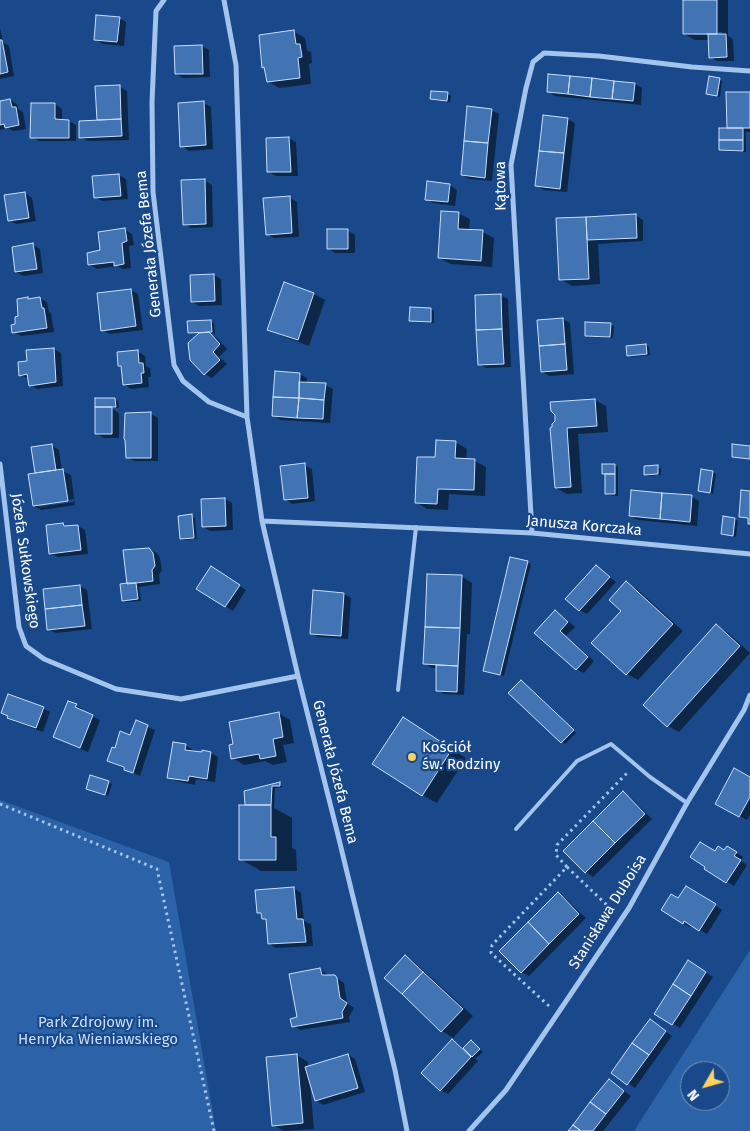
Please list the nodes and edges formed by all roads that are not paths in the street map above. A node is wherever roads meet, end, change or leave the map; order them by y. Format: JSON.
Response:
{"nodes":[{"id":1,"x":164,"y":0,"type":"edge"},
{"id":2,"x":224,"y":0,"type":"edge"},
{"id":3,"x":750,"y":71,"type":"edge"},
{"id":4,"x":247,"y":417,"type":"junction"},
{"id":5,"x":0,"y":464,"type":"edge"},
{"id":6,"x":262,"y":521,"type":"junction"},
{"id":7,"x":416,"y":527,"type":"junction"},
{"id":8,"x":532,"y":534,"type":"junction"},
{"id":9,"x":750,"y":554,"type":"edge"},
{"id":10,"x":298,"y":676,"type":"junction"},
{"id":11,"x":398,"y":690,"type":"dead end"},
{"id":12,"x":750,"y":695,"type":"edge"},
{"id":13,"x":687,"y":803,"type":"junction"},
{"id":14,"x":516,"y":829,"type":"dead end"},
{"id":15,"x":407,"y":1131,"type":"edge"},
{"id":16,"x":469,"y":1131,"type":"edge"}],
"edges":[{"from":1,"to":4,"type":"street","name":"Generała Józefa Bema"},
{"from":2,"to":4,"type":"street","name":"Generała Józefa Bema"},
{"from":3,"to":8,"type":"street","name":"Kątowa"},
{"from":4,"to":6,"type":"street","name":"Generała Józefa Bema"},
{"from":5,"to":10,"type":"street","name":"Józefa Sułkowskiego"},
{"from":6,"to":7,"type":"street","name":"Janusza Korczaka"},
{"from":6,"to":10,"type":"street","name":"Generała Józefa Bema"},
{"from":7,"to":8,"type":"street","name":"Janusza Korczaka"},
{"from":7,"to":11,"type":"lane"},
{"from":8,"to":9,"type":"street","name":"Janusza Korczaka"},
{"from":10,"to":15,"type":"street","name":"Generała Józefa Bema"},
{"from":12,"to":13,"type":"street","name":"Stanisława Duboisa"},
{"from":13,"to":14,"type":"lane"},
{"from":13,"to":16,"type":"street","name":"Stanisława Duboisa"}]}
